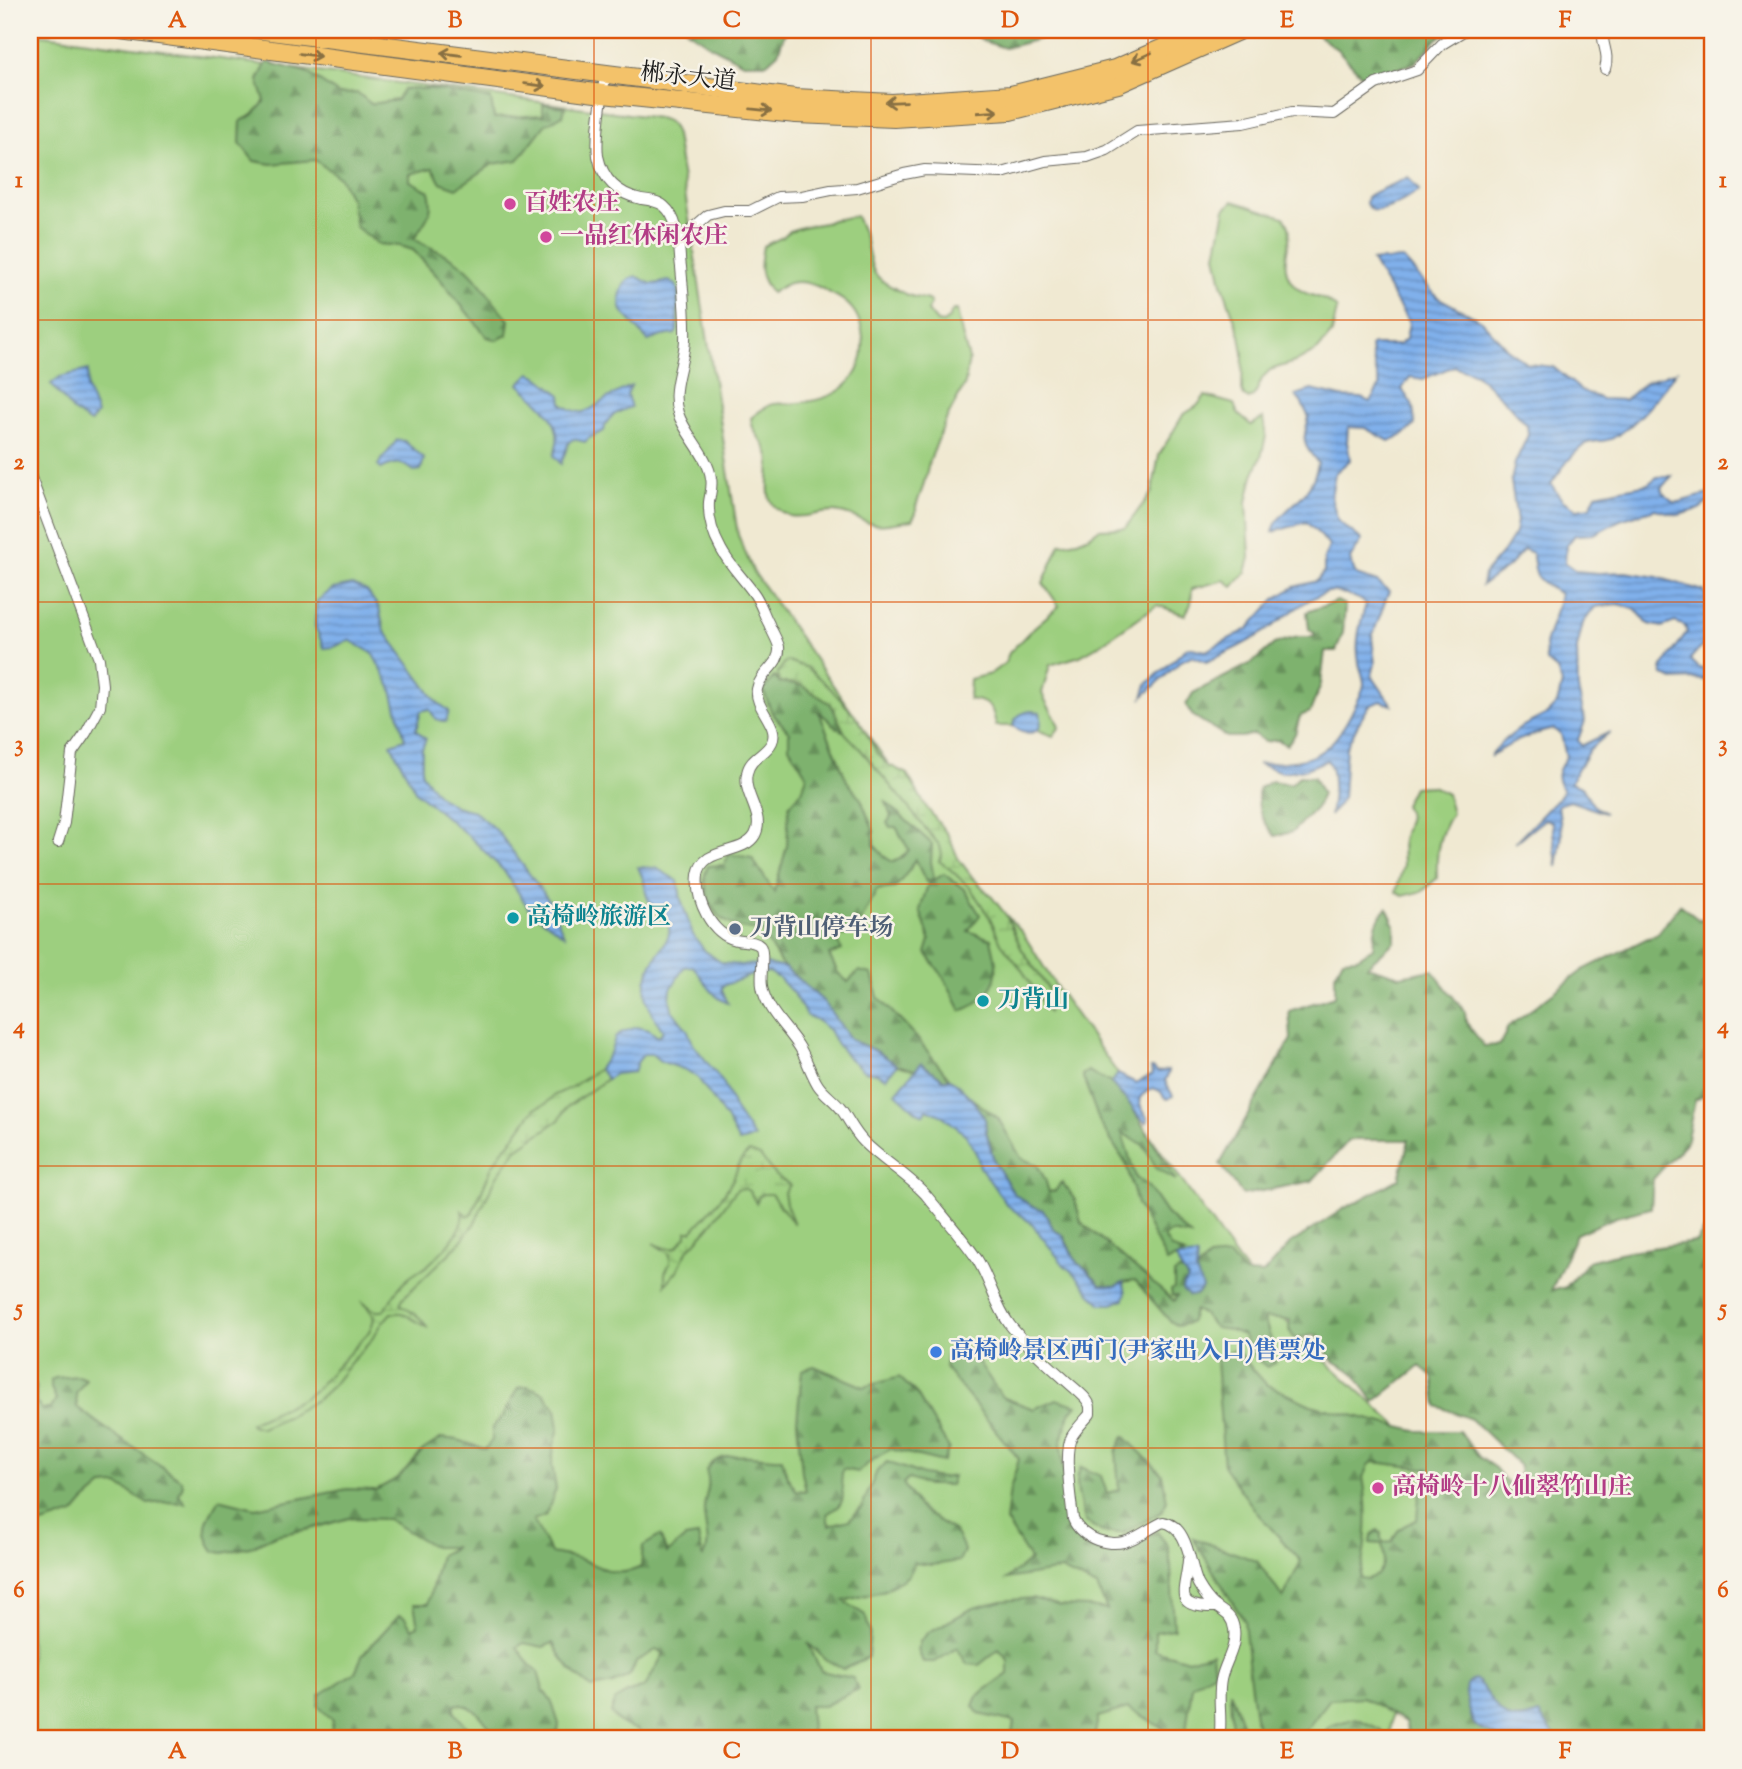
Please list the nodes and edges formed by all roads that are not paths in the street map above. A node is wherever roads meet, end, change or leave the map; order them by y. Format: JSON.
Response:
{"nodes":[{"id":1,"x":121,"y":30,"type":"edge"},
{"id":2,"x":262,"y":30,"type":"edge"},
{"id":3,"x":1205,"y":30,"type":"edge"},
{"id":4,"x":1240,"y":30,"type":"edge"},
{"id":5,"x":1465,"y":30,"type":"edge"},
{"id":6,"x":1603,"y":30,"type":"edge"},
{"id":7,"x":1605,"y":69,"type":"dead end"},
{"id":8,"x":605,"y":74,"type":"junction"},
{"id":9,"x":603,"y":94,"type":"junction"},
{"id":10,"x":679,"y":240,"type":"junction"},
{"id":11,"x":30,"y":475,"type":"edge"},
{"id":12,"x":58,"y":842,"type":"dead end"},
{"id":13,"x":1188,"y":1554,"type":"junction"},
{"id":14,"x":1216,"y":1607,"type":"junction"},
{"id":15,"x":1219,"y":1739,"type":"edge"}],
"edges":[{"from":1,"to":9,"type":"highway","name":"郴永大道","one_way":true},
{"from":8,"to":2,"type":"highway","name":"郴永大道","one_way":true},
{"from":3,"to":8,"type":"highway","name":"郴永大道","one_way":true},
{"from":9,"to":4,"type":"highway","name":"郴永大道","one_way":true},
{"from":5,"to":10,"type":"street"},
{"from":6,"to":7,"type":"street"},
{"from":8,"to":9,"type":"street"},
{"from":9,"to":10,"type":"street"},
{"from":10,"to":13,"type":"street"},
{"from":11,"to":12,"type":"street"},
{"from":13,"to":14,"type":"street"},
{"from":13,"to":14,"type":"street"},
{"from":14,"to":15,"type":"street"}]}
